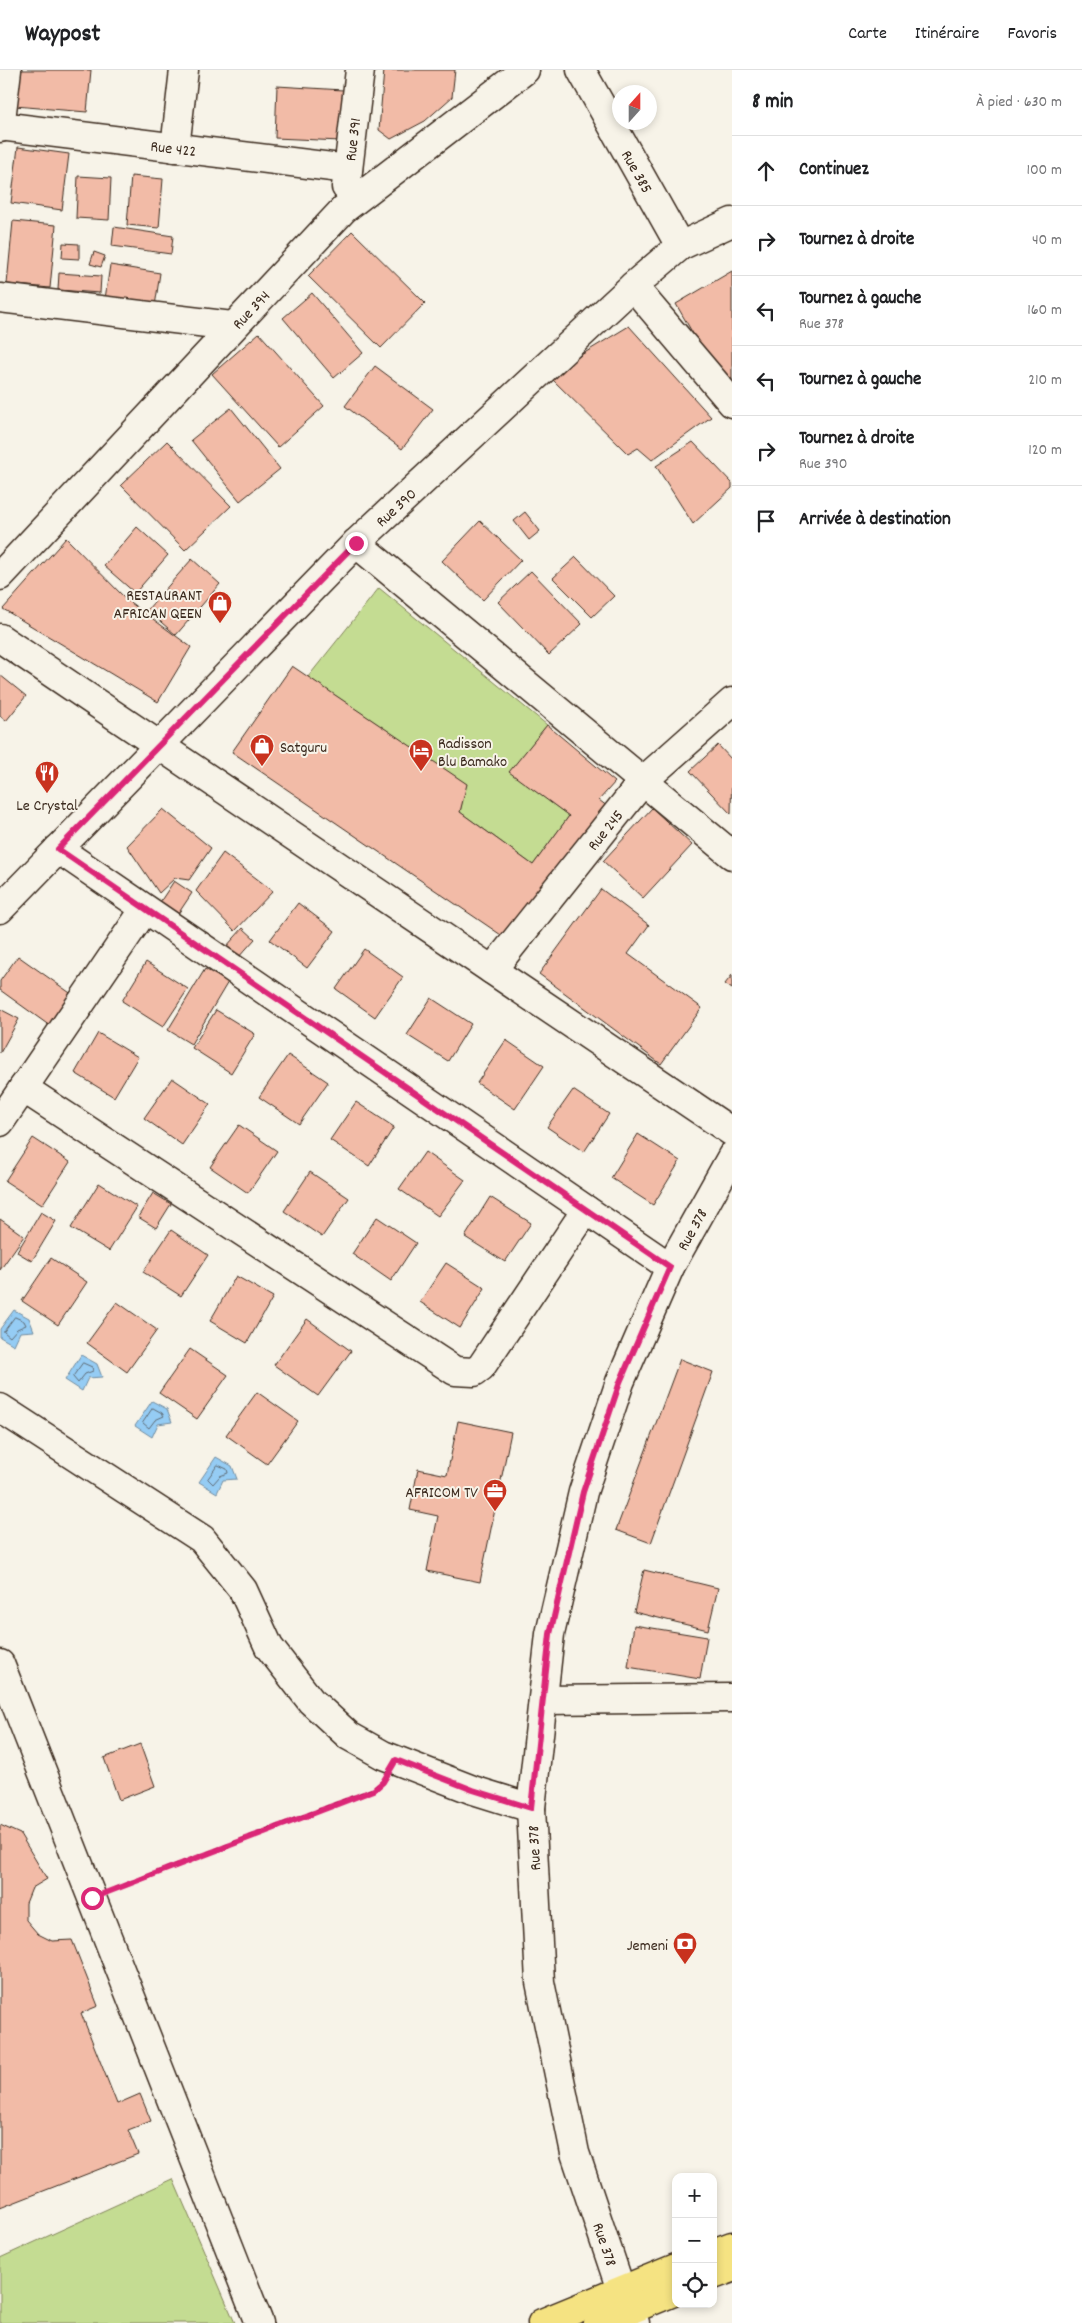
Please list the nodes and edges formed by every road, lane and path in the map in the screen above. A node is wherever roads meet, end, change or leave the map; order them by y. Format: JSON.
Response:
{"nodes":[{"id":1,"x":7,"y":70,"type":"edge"},
{"id":2,"x":184,"y":70,"type":"edge"},
{"id":3,"x":360,"y":70,"type":"edge"},
{"id":4,"x":525,"y":70,"type":"edge"},
{"id":5,"x":581,"y":70,"type":"edge"},
{"id":6,"x":0,"y":127,"type":"edge"},
{"id":7,"x":175,"y":148,"type":"junction"},
{"id":8,"x":348,"y":169,"type":"junction"},
{"id":9,"x":344,"y":209,"type":"junction"},
{"id":10,"x":732,"y":222,"type":"edge"},
{"id":11,"x":680,"y":246,"type":"junction"},
{"id":12,"x":633,"y":286,"type":"junction"},
{"id":13,"x":0,"y":298,"type":"edge"},
{"id":14,"x":232,"y":326,"type":"junction"},
{"id":15,"x":732,"y":403,"type":"edge"},
{"id":16,"x":356,"y":543,"type":"junction"},
{"id":17,"x":0,"y":576,"type":"edge"},
{"id":18,"x":0,"y":638,"type":"edge"},
{"id":19,"x":732,"y":702,"type":"edge"},
{"id":20,"x":159,"y":745,"type":"junction"},
{"id":21,"x":643,"y":781,"type":"junction"},
{"id":22,"x":58,"y":849,"type":"junction"},
{"id":23,"x":732,"y":855,"type":"edge"},
{"id":24,"x":0,"y":909,"type":"edge"},
{"id":25,"x":145,"y":909,"type":"junction"},
{"id":26,"x":492,"y":970,"type":"junction"},
{"id":27,"x":23,"y":1088,"type":"junction"},
{"id":28,"x":0,"y":1122,"type":"edge"},
{"id":29,"x":732,"y":1132,"type":"edge"},
{"id":30,"x":732,"y":1156,"type":"edge"},
{"id":31,"x":586,"y":1210,"type":"junction"},
{"id":32,"x":670,"y":1267,"type":"junction"},
{"id":33,"x":0,"y":1408,"type":"edge"},
{"id":34,"x":0,"y":1664,"type":"edge"},
{"id":35,"x":732,"y":1698,"type":"edge"},
{"id":36,"x":543,"y":1700,"type":"junction"},
{"id":37,"x":396,"y":1760,"type":"junction"},
{"id":38,"x":531,"y":1808,"type":"junction"},
{"id":39,"x":92,"y":1898,"type":"junction"},
{"id":40,"x":732,"y":2246,"type":"edge"},
{"id":41,"x":717,"y":2252,"type":"edge"},
{"id":42,"x":732,"y":2268,"type":"edge"},
{"id":43,"x":672,"y":2271,"type":"edge"},
{"id":44,"x":717,"y":2274,"type":"edge"},
{"id":45,"x":672,"y":2292,"type":"edge"},
{"id":46,"x":629,"y":2308,"type":"edge"},
{"id":47,"x":259,"y":2323,"type":"edge"},
{"id":48,"x":542,"y":2323,"type":"edge"},
{"id":49,"x":598,"y":2323,"type":"edge"}],
"edges":[{"from":1,"to":6,"type":"street"},
{"from":2,"to":7,"type":"street"},
{"from":3,"to":8,"type":"street","name":"Rue 391"},
{"from":4,"to":9,"type":"street","name":"Rue 394"},
{"from":5,"to":11,"type":"street","name":"Rue 385"},
{"from":6,"to":7,"type":"street","name":"Rue 422"},
{"from":7,"to":8,"type":"street","name":"Rue 422"},
{"from":8,"to":9,"type":"street","name":"Rue 391"},
{"from":9,"to":14,"type":"street","name":"Rue 394"},
{"from":10,"to":11,"type":"street","name":"Rue 390"},
{"from":11,"to":12,"type":"street","name":"Rue 390"},
{"from":12,"to":15,"type":"street"},
{"from":12,"to":16,"type":"street","name":"Rue 390"},
{"from":13,"to":14,"type":"street"},
{"from":14,"to":17,"type":"street","name":"Rue 394"},
{"from":16,"to":20,"type":"street","name":"Rue 390"},
{"from":16,"to":21,"type":"street"},
{"from":18,"to":20,"type":"street"},
{"from":19,"to":21,"type":"street","name":"Rue 245"},
{"from":20,"to":22,"type":"street","name":"Rue 390"},
{"from":20,"to":26,"type":"street"},
{"from":21,"to":23,"type":"street"},
{"from":21,"to":26,"type":"street","name":"Rue 245"},
{"from":22,"to":24,"type":"street","name":"Rue 390"},
{"from":22,"to":25,"type":"street"},
{"from":25,"to":27,"type":"street"},
{"from":25,"to":31,"type":"street"},
{"from":26,"to":29,"type":"street"},
{"from":27,"to":28,"type":"street"},
{"from":27,"to":31,"type":"street"},
{"from":30,"to":32,"type":"street","name":"Rue 378"},
{"from":31,"to":32,"type":"street"},
{"from":32,"to":36,"type":"street","name":"Rue 378"},
{"from":33,"to":37,"type":"street"},
{"from":34,"to":39,"type":"street"},
{"from":35,"to":36,"type":"street"},
{"from":36,"to":38,"type":"street","name":"Rue 378"},
{"from":37,"to":38,"type":"street"},
{"from":37,"to":39,"type":"path"},
{"from":38,"to":46,"type":"street","name":"Rue 378"},
{"from":39,"to":47,"type":"street"},
{"from":40,"to":41,"type":"main road"},
{"from":42,"to":44,"type":"main road"},
{"from":43,"to":46,"type":"main road"},
{"from":45,"to":46,"type":"main road"},
{"from":46,"to":48,"type":"main road"},
{"from":46,"to":49,"type":"main road"}]}
